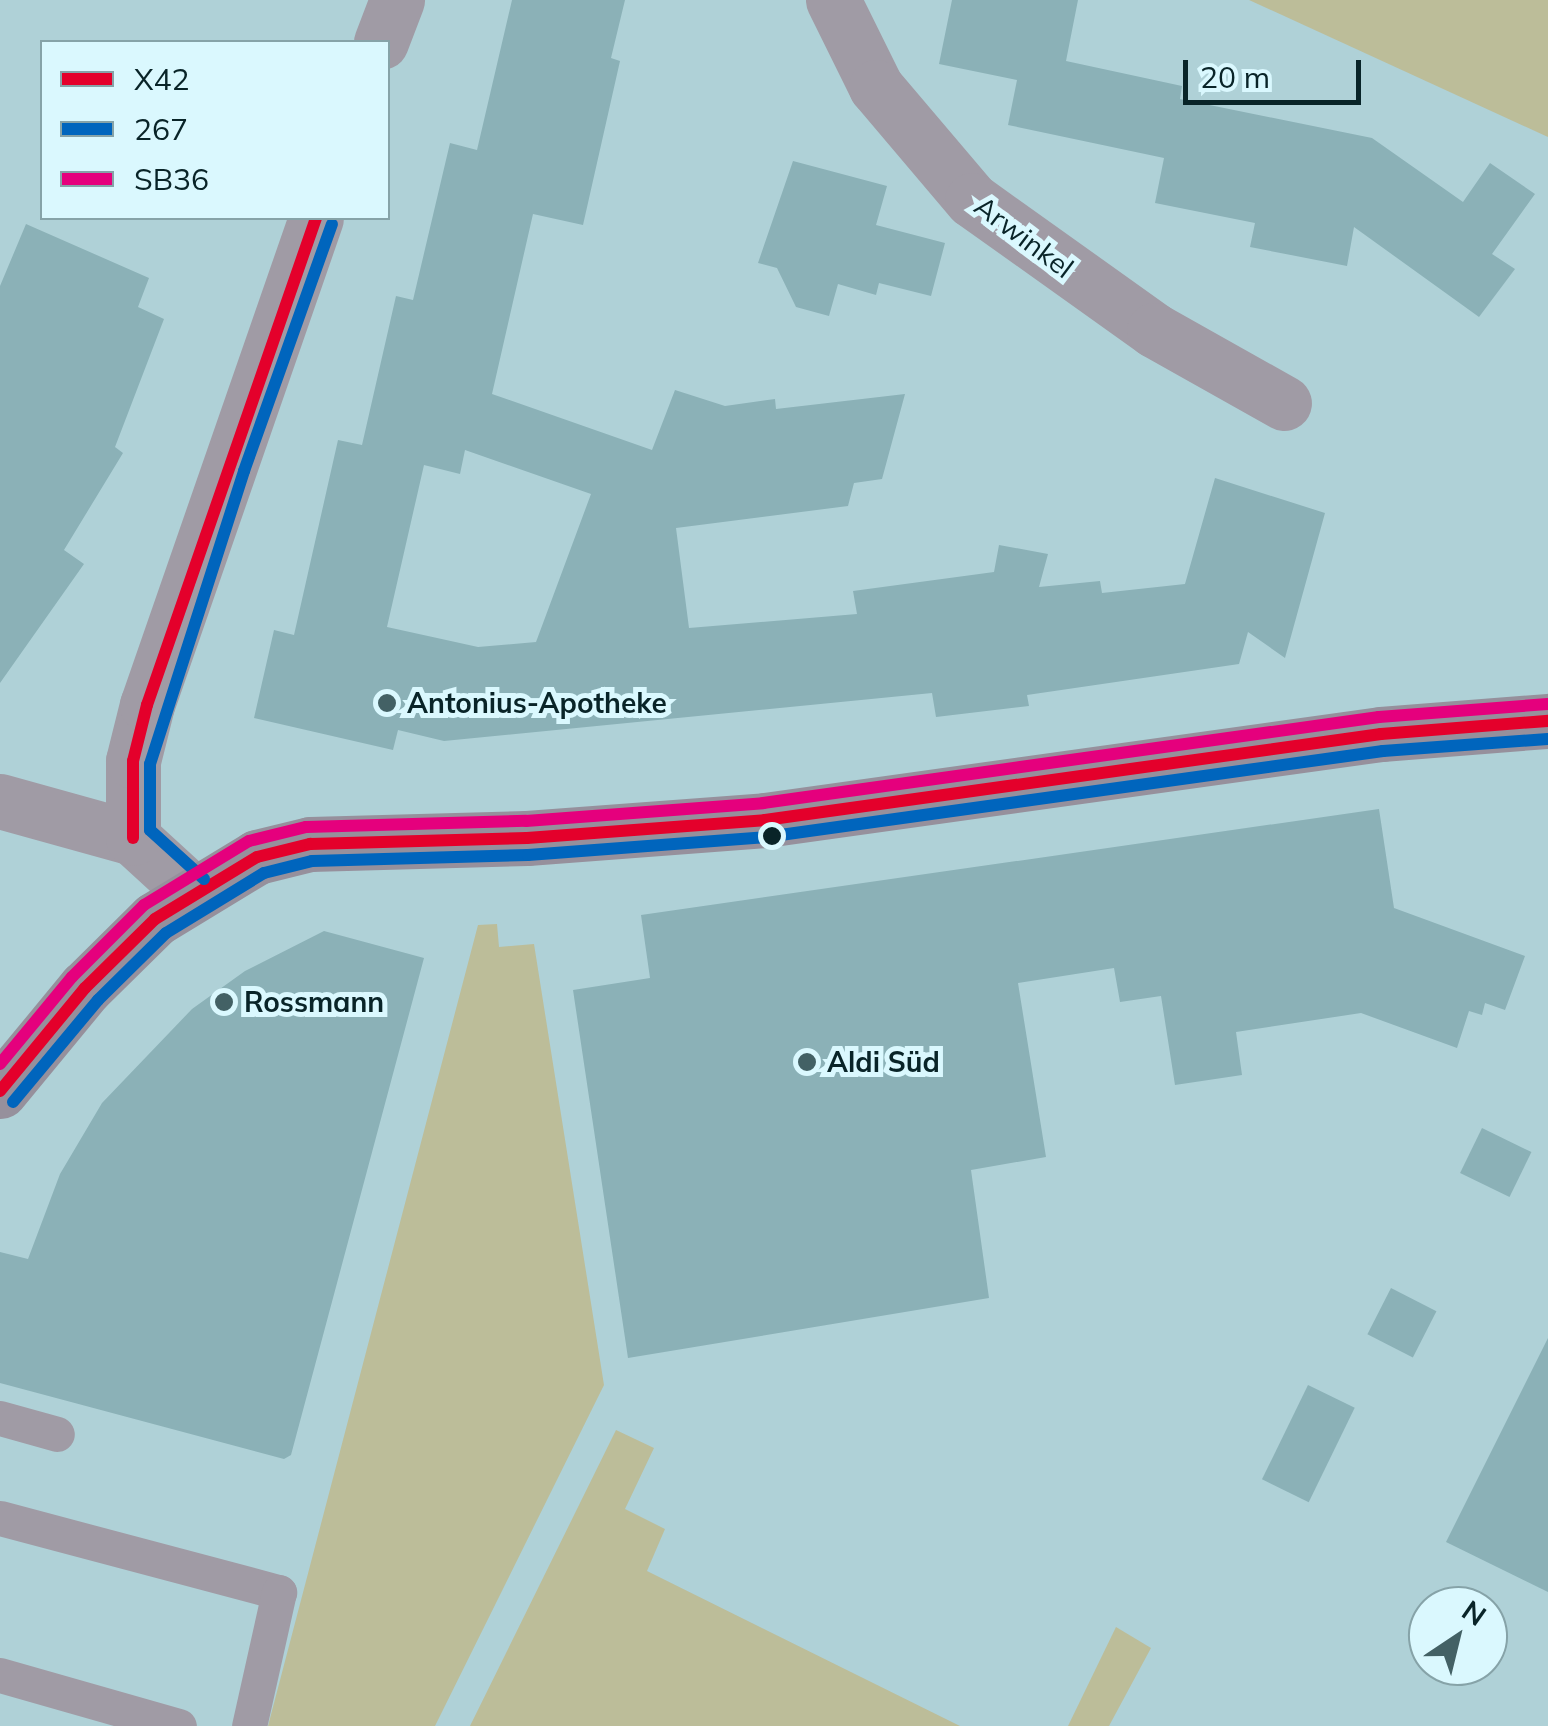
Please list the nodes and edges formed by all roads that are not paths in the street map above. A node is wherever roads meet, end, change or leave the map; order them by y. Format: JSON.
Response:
{"nodes":[{"id":1,"x":398,"y":0,"type":"edge"},
{"id":2,"x":833,"y":0,"type":"edge"},
{"id":3,"x":383,"y":40,"type":"edge"},
{"id":4,"x":315,"y":220,"type":"edge"},
{"id":5,"x":1284,"y":402,"type":"dead end"},
{"id":6,"x":1548,"y":721,"type":"edge"},
{"id":7,"x":0,"y":801,"type":"edge"},
{"id":8,"x":133,"y":838,"type":"junction"},
{"id":9,"x":192,"y":892,"type":"junction"},
{"id":10,"x":0,"y":1091,"type":"edge"},
{"id":11,"x":0,"y":1418,"type":"edge"},
{"id":12,"x":58,"y":1434,"type":"dead end"},
{"id":13,"x":0,"y":1518,"type":"edge"},
{"id":14,"x":0,"y":1675,"type":"edge"},
{"id":15,"x":179,"y":1726,"type":"edge"},
{"id":16,"x":249,"y":1726,"type":"edge"}],
"edges":[{"from":1,"to":3,"type":"street"},
{"from":2,"to":5,"type":"street","name":"Arwinkel"},
{"from":4,"to":8,"type":"street"},
{"from":6,"to":9,"type":"street"},
{"from":7,"to":8,"type":"street"},
{"from":8,"to":9,"type":"street"},
{"from":9,"to":10,"type":"street"},
{"from":11,"to":12,"type":"lane"},
{"from":13,"to":16,"type":"lane"},
{"from":14,"to":15,"type":"lane"}]}
